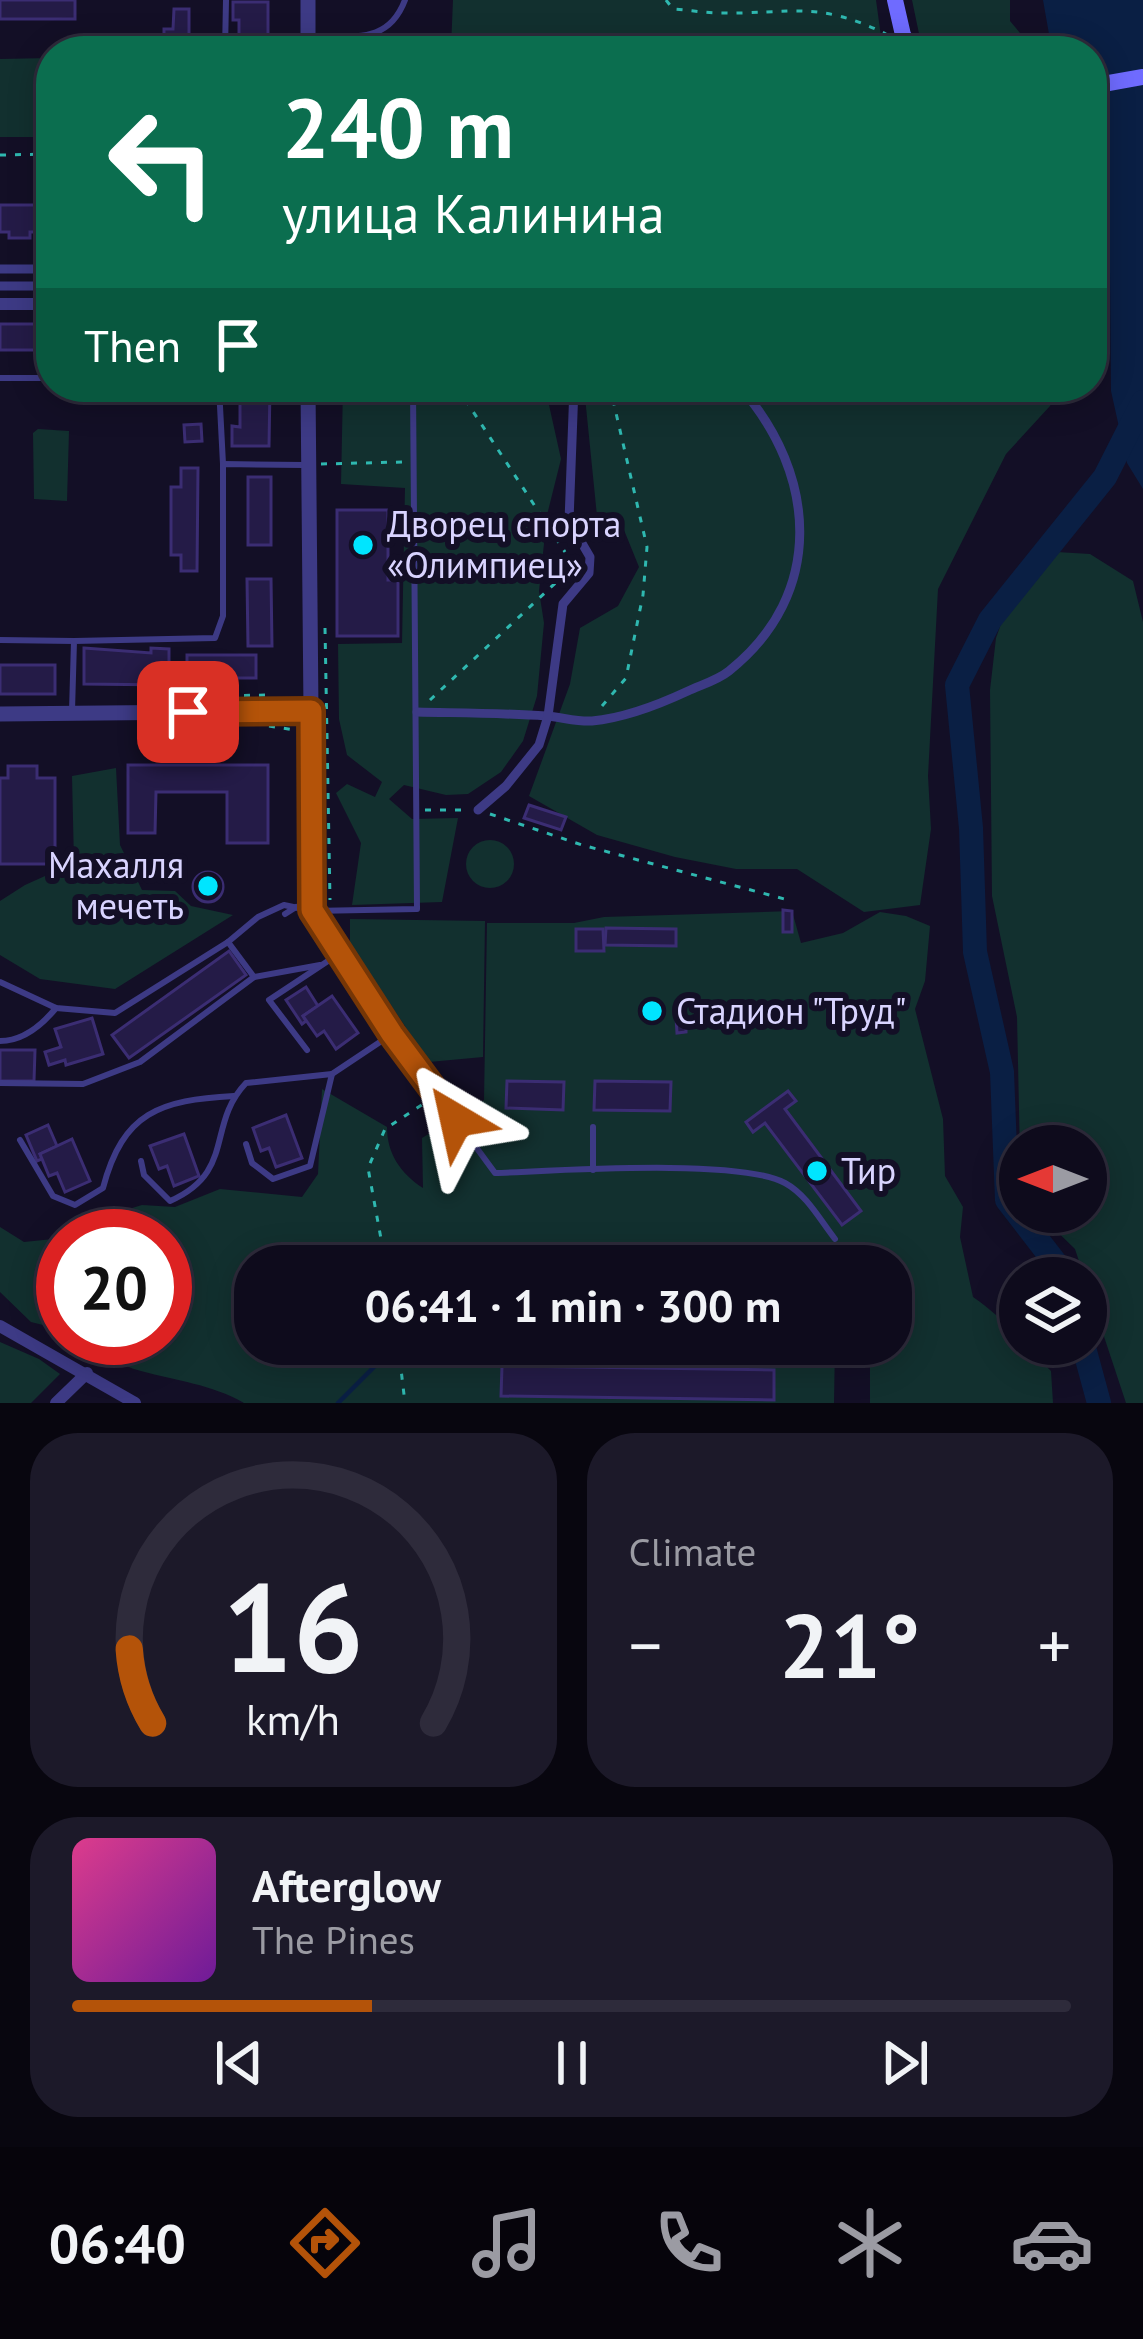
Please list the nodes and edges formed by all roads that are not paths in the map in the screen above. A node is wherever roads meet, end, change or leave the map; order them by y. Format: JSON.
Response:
{"nodes":[{"id":1,"x":226,"y":0,"type":"edge"},
{"id":2,"x":308,"y":0,"type":"edge"},
{"id":3,"x":405,"y":0,"type":"edge"},
{"id":4,"x":895,"y":0,"type":"edge"},
{"id":5,"x":225,"y":36,"type":"edge"},
{"id":6,"x":308,"y":36,"type":"edge"},
{"id":7,"x":369,"y":36,"type":"edge"},
{"id":8,"x":904,"y":36,"type":"edge"},
{"id":9,"x":1143,"y":76,"type":"edge"},
{"id":10,"x":1107,"y":83,"type":"edge"},
{"id":11,"x":0,"y":269,"type":"edge"},
{"id":12,"x":36,"y":269,"type":"edge"},
{"id":13,"x":0,"y":286,"type":"edge"},
{"id":14,"x":36,"y":286,"type":"edge"},
{"id":15,"x":0,"y":304,"type":"edge"},
{"id":16,"x":36,"y":304,"type":"edge"},
{"id":17,"x":0,"y":378,"type":"edge"},
{"id":18,"x":36,"y":378,"type":"edge"},
{"id":19,"x":220,"y":402,"type":"edge"},
{"id":20,"x":308,"y":402,"type":"edge"},
{"id":21,"x":413,"y":402,"type":"edge"},
{"id":22,"x":573,"y":402,"type":"edge"},
{"id":23,"x":751,"y":402,"type":"edge"},
{"id":24,"x":223,"y":464,"type":"junction"},
{"id":25,"x":308,"y":465,"type":"junction"},
{"id":26,"x":0,"y":640,"type":"edge"},
{"id":27,"x":74,"y":641,"type":"junction"},
{"id":28,"x":311,"y":711,"type":"junction"},
{"id":29,"x":72,"y":712,"type":"junction"},
{"id":30,"x":417,"y":712,"type":"junction"},
{"id":31,"x":0,"y":713,"type":"edge"},
{"id":32,"x":548,"y":716,"type":"junction"},
{"id":33,"x":478,"y":810,"type":"road end"},
{"id":34,"x":296,"y":908,"type":"junction"},
{"id":35,"x":312,"y":910,"type":"junction"},
{"id":36,"x":285,"y":914,"type":"dead end"},
{"id":37,"x":228,"y":942,"type":"junction"},
{"id":38,"x":340,"y":953,"type":"junction"},
{"id":39,"x":320,"y":965,"type":"junction"},
{"id":40,"x":254,"y":977,"type":"junction"},
{"id":41,"x":0,"y":982,"type":"edge"},
{"id":42,"x":56,"y":1008,"type":"junction"},
{"id":43,"x":392,"y":1034,"type":"junction"},
{"id":44,"x":0,"y":1041,"type":"edge"},
{"id":45,"x":307,"y":1050,"type":"dead end"},
{"id":46,"x":332,"y":1074,"type":"junction"},
{"id":47,"x":0,"y":1083,"type":"edge"},
{"id":48,"x":437,"y":1094,"type":"joint"},
{"id":49,"x":234,"y":1096,"type":"junction"},
{"id":50,"x":593,"y":1127,"type":"dead end"},
{"id":51,"x":20,"y":1140,"type":"dead end"},
{"id":52,"x":247,"y":1144,"type":"dead end"},
{"id":53,"x":141,"y":1162,"type":"dead end"},
{"id":54,"x":592,"y":1170,"type":"junction"},
{"id":55,"x":835,"y":1239,"type":"dead end"},
{"id":56,"x":0,"y":1326,"type":"edge"},
{"id":57,"x":87,"y":1373,"type":"junction"},
{"id":58,"x":56,"y":1403,"type":"edge"},
{"id":59,"x":135,"y":1403,"type":"edge"}],
"edges":[{"from":1,"to":5,"type":"lane"},
{"from":2,"to":6,"type":"street"},
{"from":3,"to":7,"type":"lane"},
{"from":4,"to":8,"type":"main road"},
{"from":9,"to":10,"type":"main road"},
{"from":11,"to":12,"type":"street"},
{"from":13,"to":14,"type":"street"},
{"from":15,"to":16,"type":"street"},
{"from":17,"to":18,"type":"lane"},
{"from":19,"to":24,"type":"lane"},
{"from":20,"to":25,"type":"street"},
{"from":21,"to":30,"type":"lane"},
{"from":22,"to":32,"type":"street"},
{"from":23,"to":32,"type":"street"},
{"from":24,"to":25,"type":"lane"},
{"from":24,"to":27,"type":"lane"},
{"from":25,"to":28,"type":"street"},
{"from":26,"to":27,"type":"lane"},
{"from":27,"to":29,"type":"lane"},
{"from":28,"to":29,"type":"street"},
{"from":28,"to":35,"type":"street"},
{"from":29,"to":31,"type":"street"},
{"from":30,"to":32,"type":"street"},
{"from":30,"to":35,"type":"lane"},
{"from":32,"to":33,"type":"street"},
{"from":34,"to":35,"type":"lane"},
{"from":34,"to":36,"type":"lane"},
{"from":34,"to":37,"type":"lane"},
{"from":35,"to":38,"type":"street"},
{"from":37,"to":40,"type":"lane"},
{"from":37,"to":42,"type":"lane"},
{"from":38,"to":39,"type":"lane"},
{"from":38,"to":43,"type":"street"},
{"from":39,"to":40,"type":"lane"},
{"from":39,"to":45,"type":"lane"},
{"from":40,"to":47,"type":"lane"},
{"from":41,"to":42,"type":"lane"},
{"from":42,"to":44,"type":"lane"},
{"from":43,"to":46,"type":"lane"},
{"from":43,"to":48,"type":"street"},
{"from":46,"to":49,"type":"lane"},
{"from":46,"to":52,"type":"lane"},
{"from":48,"to":54,"type":"lane"},
{"from":49,"to":51,"type":"lane"},
{"from":49,"to":53,"type":"lane"},
{"from":50,"to":54,"type":"lane"},
{"from":54,"to":55,"type":"lane"},
{"from":56,"to":57,"type":"street"},
{"from":57,"to":58,"type":"street"},
{"from":57,"to":59,"type":"street"}]}
